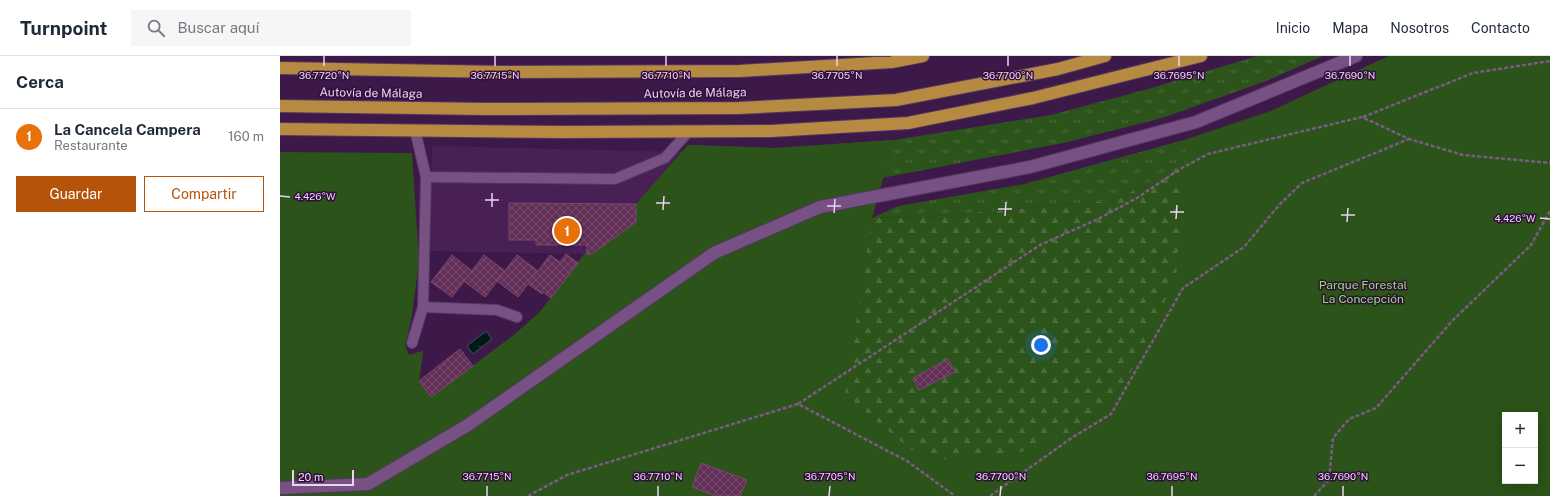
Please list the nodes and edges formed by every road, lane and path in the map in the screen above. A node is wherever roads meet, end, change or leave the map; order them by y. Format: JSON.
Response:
{"nodes":[{"id":1,"x":923,"y":56,"type":"edge"},
{"id":2,"x":1105,"y":56,"type":"edge"},
{"id":3,"x":1201,"y":56,"type":"edge"},
{"id":4,"x":1356,"y":56,"type":"edge"},
{"id":5,"x":1550,"y":61,"type":"edge"},
{"id":6,"x":280,"y":68,"type":"edge"},
{"id":7,"x":280,"y":106,"type":"edge"},
{"id":8,"x":1362,"y":117,"type":"junction"},
{"id":9,"x":280,"y":129,"type":"edge"},
{"id":10,"x":415,"y":130,"type":"junction"},
{"id":11,"x":689,"y":131,"type":"junction"},
{"id":12,"x":1409,"y":139,"type":"junction"},
{"id":13,"x":1550,"y":163,"type":"edge"},
{"id":14,"x":426,"y":177,"type":"junction"},
{"id":15,"x":1550,"y":211,"type":"edge"},
{"id":16,"x":423,"y":307,"type":"junction"},
{"id":17,"x":517,"y":317,"type":"dead end"},
{"id":18,"x":412,"y":343,"type":"dead end"},
{"id":19,"x":798,"y":404,"type":"junction"},
{"id":20,"x":280,"y":488,"type":"edge"},
{"id":21,"x":528,"y":496,"type":"edge"},
{"id":22,"x":955,"y":496,"type":"edge"},
{"id":23,"x":990,"y":496,"type":"edge"},
{"id":24,"x":1314,"y":496,"type":"edge"}],
"edges":[{"from":1,"to":6,"type":"highway","name":"Autovía de Málaga"},
{"from":2,"to":7,"type":"highway","name":"Autovía de Málaga"},
{"from":3,"to":11,"type":"highway"},
{"from":4,"to":20,"type":"street"},
{"from":5,"to":8,"type":"path"},
{"from":8,"to":12,"type":"path"},
{"from":8,"to":19,"type":"path"},
{"from":9,"to":10,"type":"highway"},
{"from":10,"to":11,"type":"highway"},
{"from":10,"to":14,"type":"lane"},
{"from":11,"to":14,"type":"lane"},
{"from":12,"to":13,"type":"path"},
{"from":12,"to":23,"type":"path"},
{"from":14,"to":16,"type":"lane"},
{"from":15,"to":24,"type":"path"},
{"from":16,"to":17,"type":"lane"},
{"from":16,"to":18,"type":"lane"},
{"from":19,"to":21,"type":"path"},
{"from":19,"to":22,"type":"path"}]}
